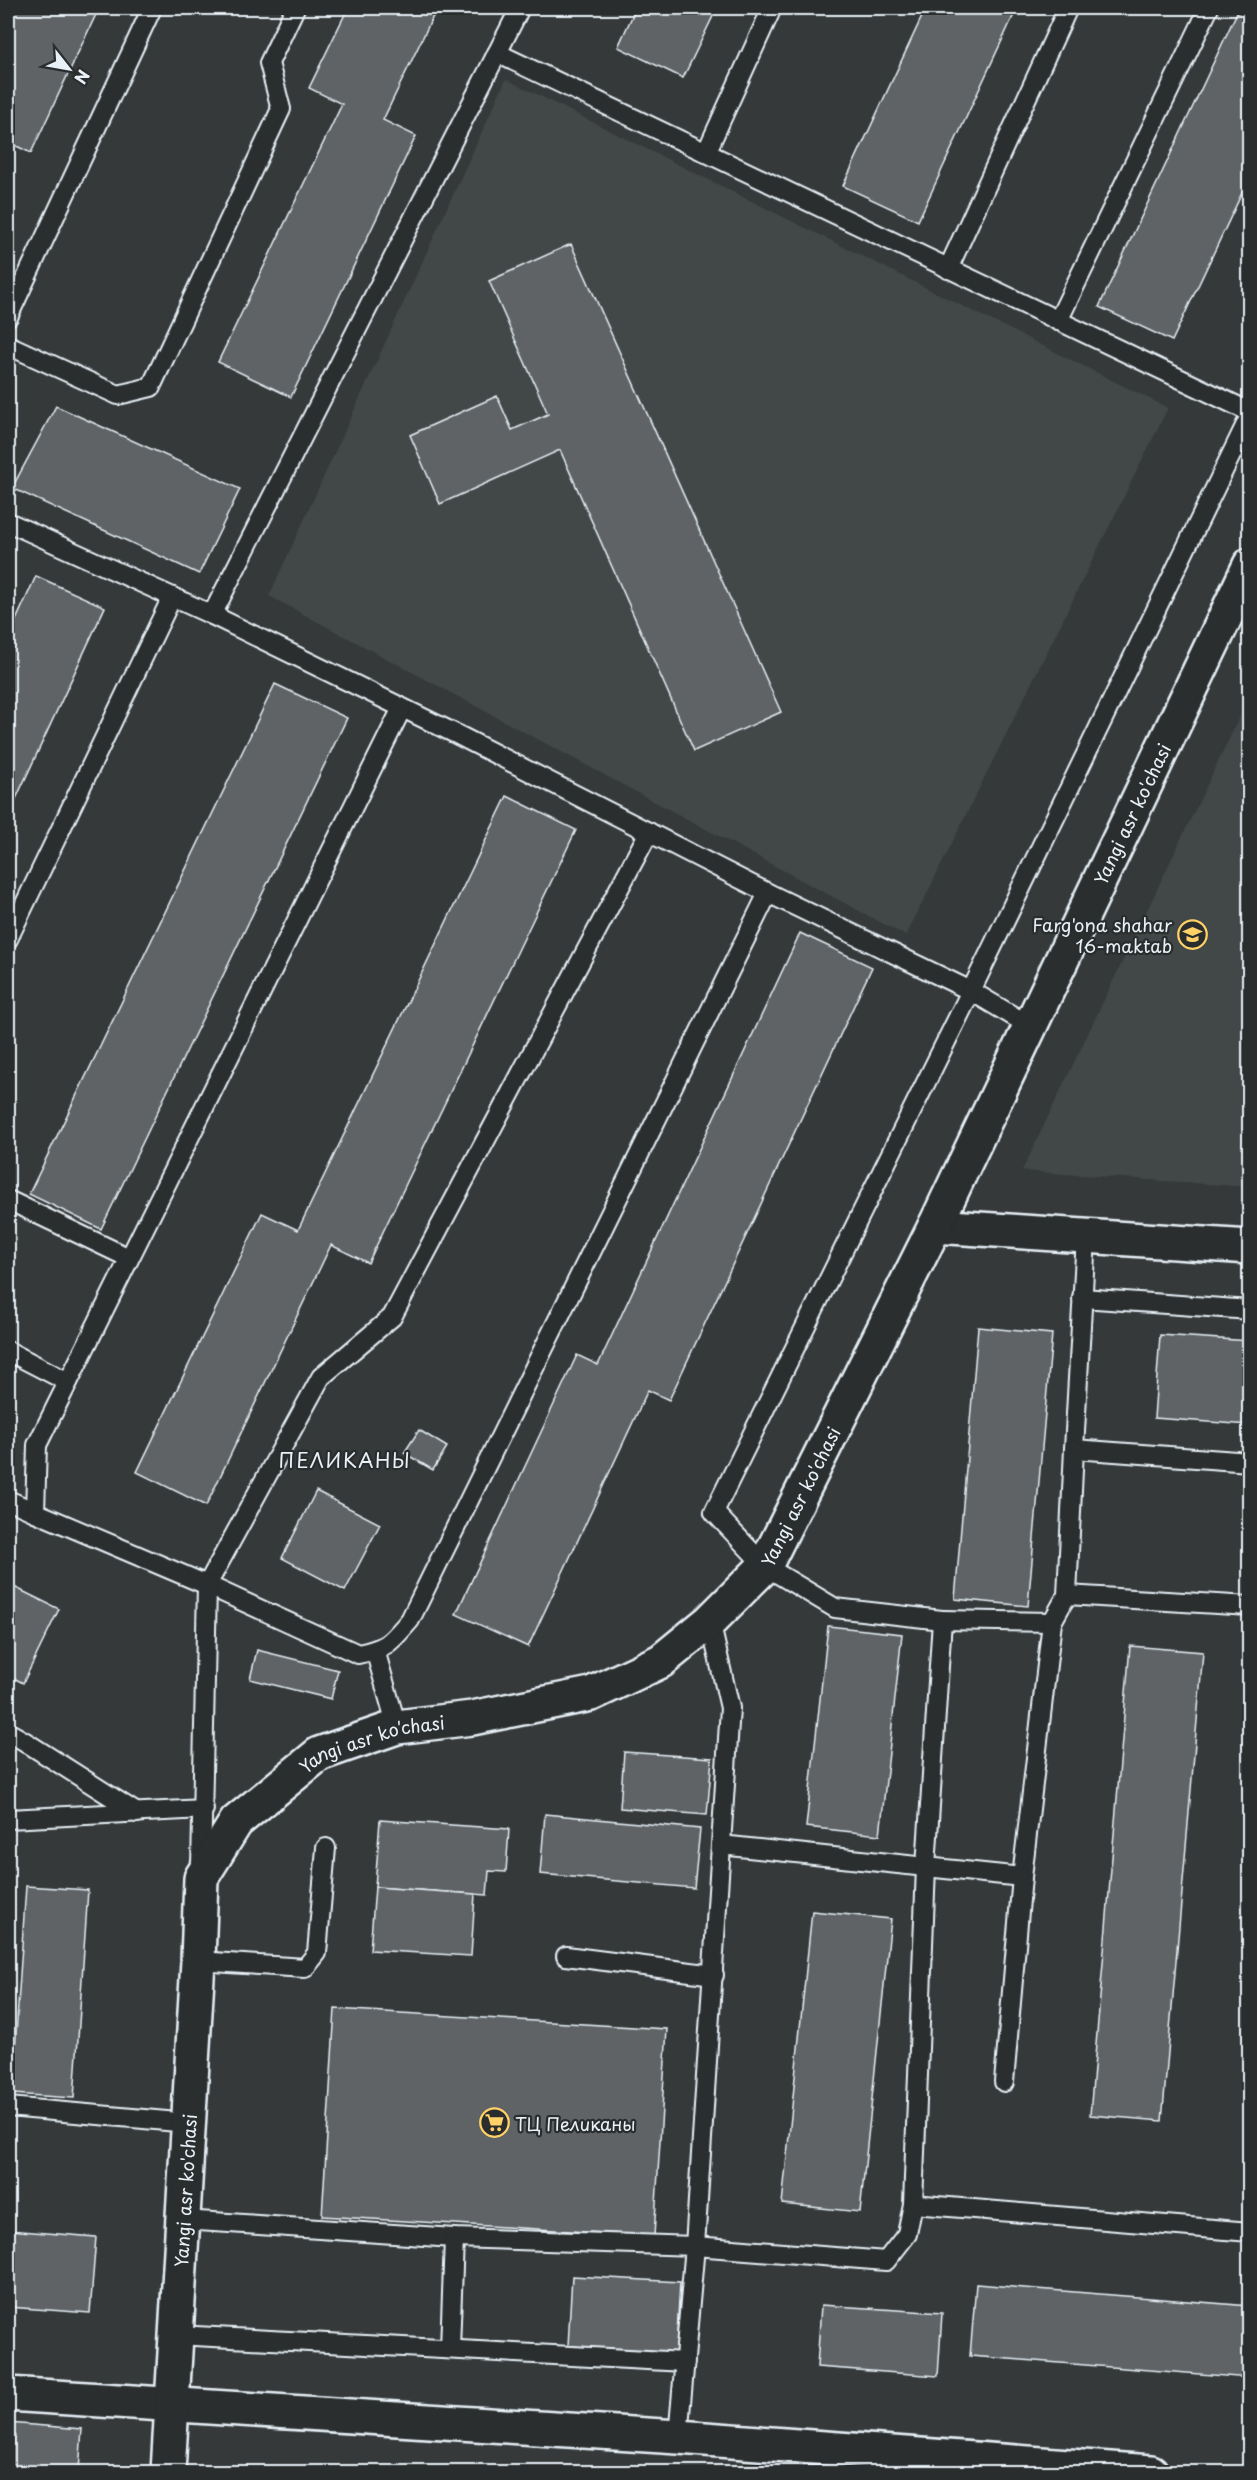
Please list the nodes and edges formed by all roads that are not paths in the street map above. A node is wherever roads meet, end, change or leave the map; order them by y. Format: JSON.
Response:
{"nodes":[{"id":1,"x":152,"y":8,"type":"edge"},
{"id":2,"x":295,"y":8,"type":"edge"},
{"id":3,"x":520,"y":8,"type":"edge"},
{"id":4,"x":772,"y":8,"type":"edge"},
{"id":5,"x":1068,"y":8,"type":"edge"},
{"id":6,"x":1209,"y":8,"type":"edge"},
{"id":7,"x":497,"y":53,"type":"junction"},
{"id":8,"x":706,"y":153,"type":"junction"},
{"id":9,"x":948,"y":268,"type":"junction"},
{"id":10,"x":8,"y":317,"type":"edge"},
{"id":11,"x":1058,"y":321,"type":"junction"},
{"id":12,"x":8,"y":345,"type":"edge"},
{"id":13,"x":1250,"y":414,"type":"edge"},
{"id":14,"x":8,"y":522,"type":"edge"},
{"id":15,"x":1250,"y":565,"type":"edge"},
{"id":16,"x":172,"y":597,"type":"junction"},
{"id":17,"x":212,"y":615,"type":"junction"},
{"id":18,"x":402,"y":708,"type":"junction"},
{"id":19,"x":649,"y":832,"type":"junction"},
{"id":20,"x":768,"y":893,"type":"junction"},
{"id":21,"x":8,"y":939,"type":"edge"},
{"id":22,"x":971,"y":991,"type":"junction"},
{"id":23,"x":1030,"y":1026,"type":"junction"},
{"id":24,"x":8,"y":1200,"type":"edge"},
{"id":25,"x":935,"y":1226,"type":"junction"},
{"id":26,"x":1086,"y":1237,"type":"junction"},
{"id":27,"x":1250,"y":1247,"type":"edge"},
{"id":28,"x":129,"y":1258,"type":"junction"},
{"id":29,"x":1082,"y":1298,"type":"junction"},
{"id":30,"x":1250,"y":1310,"type":"edge"},
{"id":31,"x":8,"y":1351,"type":"edge"},
{"id":32,"x":68,"y":1382,"type":"junction"},
{"id":33,"x":1074,"y":1449,"type":"junction"},
{"id":34,"x":1250,"y":1462,"type":"edge"},
{"id":35,"x":8,"y":1500,"type":"edge"},
{"id":36,"x":35,"y":1512,"type":"junction"},
{"id":37,"x":765,"y":1566,"type":"junction"},
{"id":38,"x":207,"y":1585,"type":"junction"},
{"id":39,"x":1067,"y":1595,"type":"junction"},
{"id":40,"x":1250,"y":1606,"type":"edge"},
{"id":41,"x":942,"y":1620,"type":"junction"},
{"id":42,"x":710,"y":1622,"type":"junction"},
{"id":43,"x":1052,"y":1622,"type":"junction"},
{"id":44,"x":375,"y":1650,"type":"junction"},
{"id":45,"x":397,"y":1727,"type":"junction"},
{"id":46,"x":8,"y":1732,"type":"edge"},
{"id":47,"x":204,"y":1809,"type":"junction"},
{"id":48,"x":137,"y":1813,"type":"junction"},
{"id":49,"x":8,"y":1819,"type":"edge"},
{"id":50,"x":722,"y":1845,"type":"junction"},
{"id":51,"x":326,"y":1848,"type":"dead end"},
{"id":52,"x":926,"y":1867,"type":"junction"},
{"id":53,"x":1022,"y":1877,"type":"junction"},
{"id":54,"x":201,"y":1878,"type":"junction"},
{"id":55,"x":566,"y":1956,"type":"dead end"},
{"id":56,"x":198,"y":1961,"type":"junction"},
{"id":57,"x":714,"y":1975,"type":"junction"},
{"id":58,"x":1004,"y":2082,"type":"dead end"},
{"id":59,"x":8,"y":2107,"type":"edge"},
{"id":60,"x":189,"y":2122,"type":"junction"},
{"id":61,"x":913,"y":2204,"type":"junction"},
{"id":62,"x":183,"y":2220,"type":"junction"},
{"id":63,"x":1250,"y":2232,"type":"edge"},
{"id":64,"x":454,"y":2238,"type":"junction"},
{"id":65,"x":695,"y":2246,"type":"junction"},
{"id":66,"x":176,"y":2335,"type":"junction"},
{"id":67,"x":450,"y":2349,"type":"junction"},
{"id":68,"x":685,"y":2362,"type":"junction"},
{"id":69,"x":8,"y":2394,"type":"edge"},
{"id":70,"x":172,"y":2406,"type":"junction"},
{"id":71,"x":678,"y":2437,"type":"junction"},
{"id":72,"x":168,"y":2472,"type":"edge"},
{"id":73,"x":1151,"y":2472,"type":"edge"}],
"edges":[{"from":1,"to":10,"type":"lane"},
{"from":2,"to":12,"type":"lane"},
{"from":3,"to":7,"type":"lane"},
{"from":4,"to":8,"type":"lane"},
{"from":5,"to":9,"type":"lane"},
{"from":6,"to":11,"type":"lane"},
{"from":7,"to":8,"type":"lane"},
{"from":7,"to":17,"type":"lane"},
{"from":8,"to":9,"type":"lane"},
{"from":9,"to":11,"type":"lane"},
{"from":11,"to":13,"type":"lane"},
{"from":13,"to":22,"type":"lane"},
{"from":14,"to":16,"type":"lane"},
{"from":15,"to":23,"type":"street","name":"Yangi asr ko'chasi"},
{"from":16,"to":17,"type":"lane"},
{"from":16,"to":21,"type":"lane"},
{"from":17,"to":18,"type":"lane"},
{"from":18,"to":19,"type":"lane"},
{"from":18,"to":28,"type":"lane"},
{"from":19,"to":20,"type":"lane"},
{"from":19,"to":38,"type":"lane"},
{"from":20,"to":22,"type":"lane"},
{"from":20,"to":44,"type":"lane"},
{"from":22,"to":23,"type":"lane"},
{"from":22,"to":37,"type":"lane"},
{"from":23,"to":25,"type":"street","name":"Yangi asr ko'chasi"},
{"from":24,"to":28,"type":"lane"},
{"from":25,"to":26,"type":"street"},
{"from":25,"to":37,"type":"street","name":"Yangi asr ko'chasi"},
{"from":26,"to":27,"type":"street"},
{"from":26,"to":29,"type":"lane"},
{"from":28,"to":32,"type":"lane"},
{"from":29,"to":30,"type":"lane"},
{"from":29,"to":33,"type":"lane"},
{"from":31,"to":32,"type":"lane"},
{"from":32,"to":36,"type":"lane"},
{"from":33,"to":34,"type":"lane"},
{"from":33,"to":39,"type":"lane"},
{"from":35,"to":36,"type":"lane"},
{"from":36,"to":38,"type":"lane"},
{"from":37,"to":41,"type":"lane"},
{"from":37,"to":42,"type":"street","name":"Yangi asr ko'chasi"},
{"from":38,"to":44,"type":"lane"},
{"from":38,"to":47,"type":"lane"},
{"from":39,"to":40,"type":"lane"},
{"from":39,"to":43,"type":"lane"},
{"from":41,"to":43,"type":"lane"},
{"from":41,"to":52,"type":"lane"},
{"from":42,"to":45,"type":"street","name":"Yangi asr ko'chasi"},
{"from":42,"to":50,"type":"lane"},
{"from":43,"to":53,"type":"lane"},
{"from":44,"to":45,"type":"lane"},
{"from":45,"to":54,"type":"street","name":"Yangi asr ko'chasi"},
{"from":46,"to":48,"type":"lane"},
{"from":47,"to":48,"type":"lane"},
{"from":47,"to":54,"type":"lane"},
{"from":48,"to":49,"type":"lane"},
{"from":50,"to":52,"type":"lane"},
{"from":50,"to":57,"type":"lane"},
{"from":51,"to":56,"type":"lane"},
{"from":52,"to":53,"type":"lane"},
{"from":52,"to":61,"type":"lane"},
{"from":53,"to":58,"type":"lane"},
{"from":54,"to":56,"type":"street","name":"Yangi asr ko'chasi"},
{"from":55,"to":57,"type":"lane"},
{"from":56,"to":60,"type":"street","name":"Yangi asr ko'chasi"},
{"from":57,"to":65,"type":"lane"},
{"from":59,"to":60,"type":"lane"},
{"from":60,"to":62,"type":"street","name":"Yangi asr ko'chasi"},
{"from":61,"to":63,"type":"lane"},
{"from":61,"to":65,"type":"lane"},
{"from":62,"to":64,"type":"lane"},
{"from":62,"to":66,"type":"street","name":"Yangi asr ko'chasi"},
{"from":64,"to":65,"type":"lane"},
{"from":64,"to":67,"type":"lane"},
{"from":65,"to":68,"type":"lane"},
{"from":66,"to":67,"type":"lane"},
{"from":66,"to":70,"type":"street","name":"Yangi asr ko'chasi"},
{"from":67,"to":68,"type":"lane"},
{"from":68,"to":71,"type":"lane"},
{"from":69,"to":70,"type":"street"},
{"from":70,"to":71,"type":"street"},
{"from":70,"to":72,"type":"street","name":"Yangi asr ko'chasi"},
{"from":71,"to":73,"type":"street"}]}
